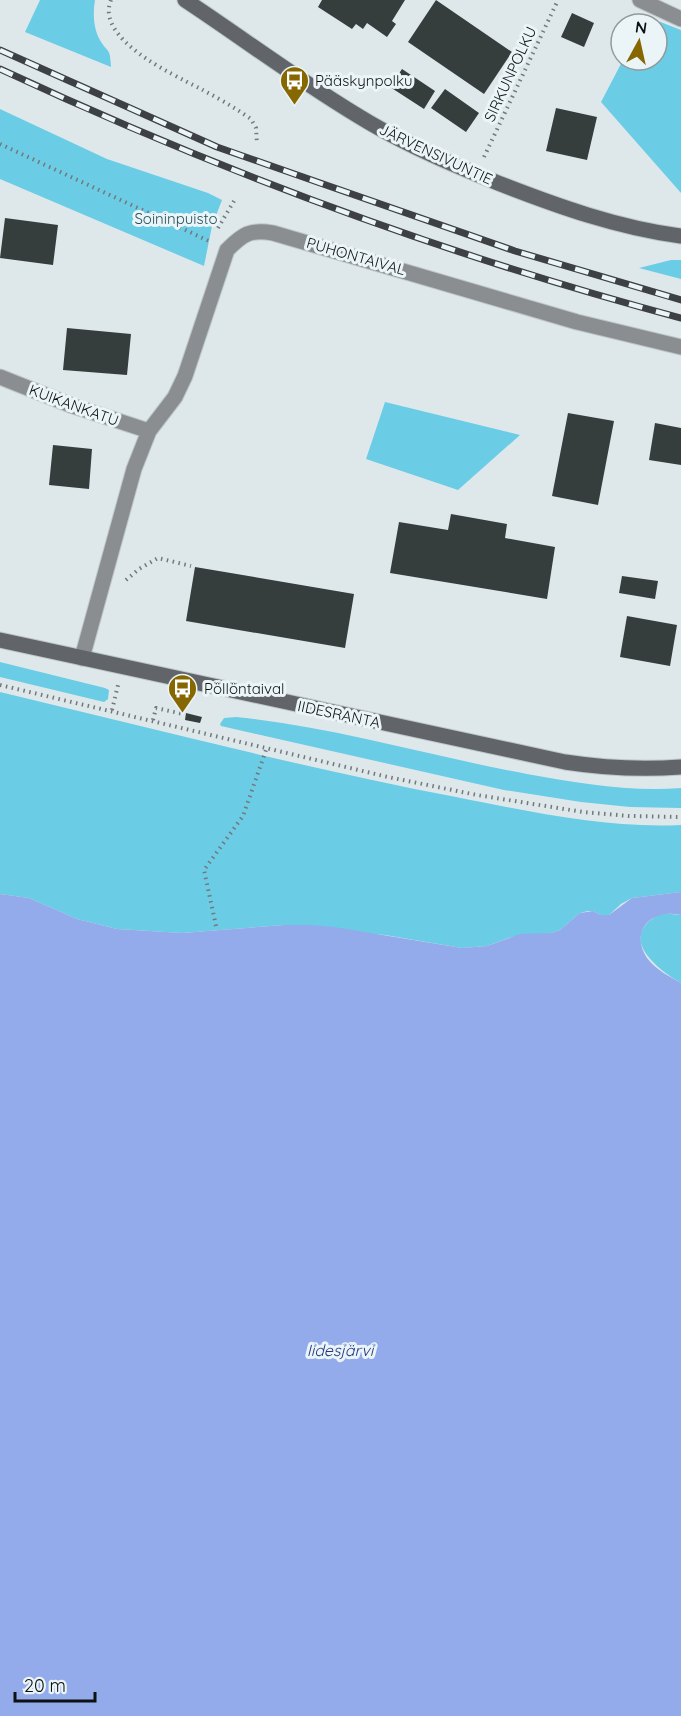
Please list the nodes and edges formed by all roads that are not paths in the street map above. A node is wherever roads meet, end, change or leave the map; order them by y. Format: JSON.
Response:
{"nodes":[{"id":1,"x":185,"y":0,"type":"edge"},
{"id":2,"x":640,"y":0,"type":"edge"},
{"id":3,"x":681,"y":20,"type":"edge"},
{"id":4,"x":681,"y":236,"type":"edge"},
{"id":5,"x":681,"y":347,"type":"edge"},
{"id":6,"x":0,"y":377,"type":"edge"},
{"id":7,"x":148,"y":431,"type":"junction"},
{"id":8,"x":0,"y":640,"type":"edge"},
{"id":9,"x":82,"y":658,"type":"junction"},
{"id":10,"x":681,"y":767,"type":"edge"}],
"edges":[{"from":1,"to":4,"type":"main road","name":"JÄRVENSIVUNTIE"},
{"from":2,"to":3,"type":"street"},
{"from":5,"to":7,"type":"street","name":"PUHONTAIVAL"},
{"from":6,"to":7,"type":"street","name":"KUIKANKATU"},
{"from":7,"to":9,"type":"street"},
{"from":8,"to":9,"type":"main road","name":"IIDESRANTA"},
{"from":9,"to":10,"type":"main road","name":"IIDESRANTA"}]}
